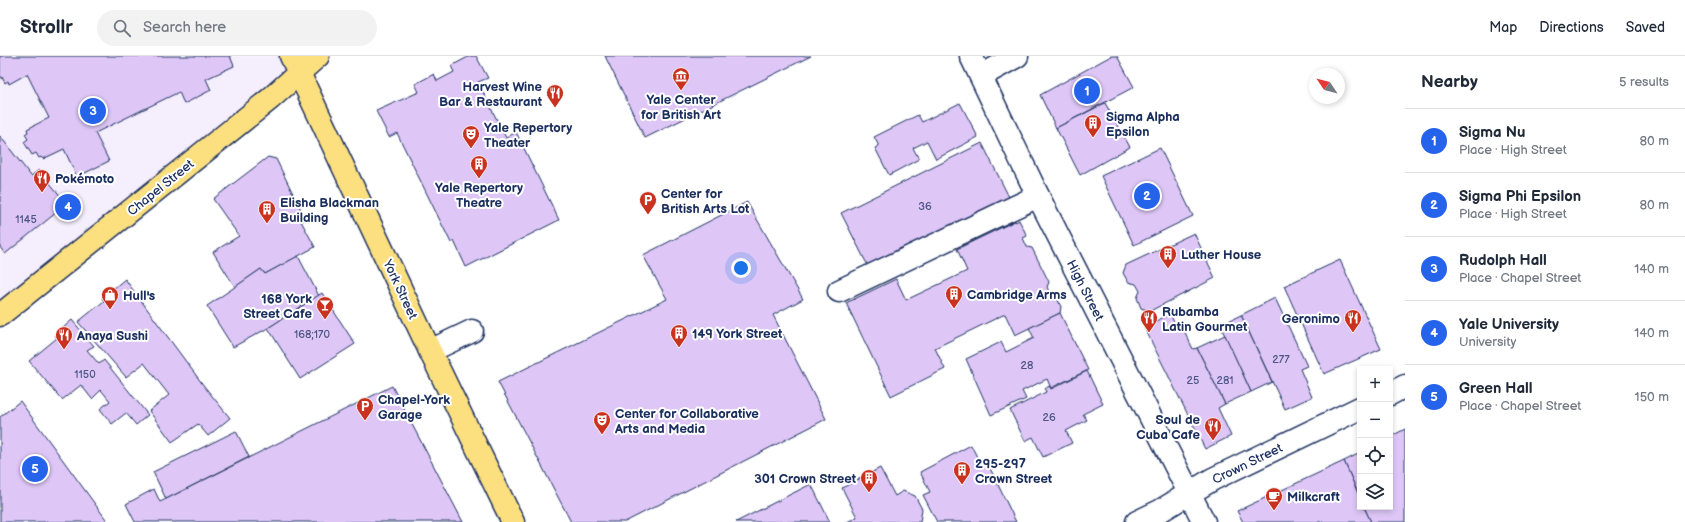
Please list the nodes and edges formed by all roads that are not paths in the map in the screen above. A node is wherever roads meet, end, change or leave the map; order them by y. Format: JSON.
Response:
{"nodes":[{"id":1,"x":318,"y":56,"type":"edge"},
{"id":2,"x":970,"y":56,"type":"edge"},
{"id":3,"x":1017,"y":56,"type":"edge"},
{"id":4,"x":295,"y":65,"type":"edge"},
{"id":5,"x":981,"y":76,"type":"junction"},
{"id":6,"x":1038,"y":196,"type":"junction"},
{"id":7,"x":839,"y":292,"type":"dead end"},
{"id":8,"x":0,"y":315,"type":"edge"},
{"id":9,"x":472,"y":331,"type":"dead end"},
{"id":10,"x":430,"y":351,"type":"junction"},
{"id":11,"x":1405,"y":386,"type":"edge"},
{"id":12,"x":1393,"y":392,"type":"edge"},
{"id":13,"x":1357,"y":409,"type":"edge"},
{"id":14,"x":1189,"y":494,"type":"junction"},
{"id":15,"x":514,"y":522,"type":"edge"},
{"id":16,"x":1136,"y":522,"type":"edge"},
{"id":17,"x":1204,"y":522,"type":"edge"}],
"edges":[{"from":1,"to":4,"type":"main road","name":"Chapel Street"},
{"from":2,"to":5,"type":"street","name":"High Street"},
{"from":3,"to":5,"type":"street"},
{"from":4,"to":8,"type":"main road","name":"Chapel Street"},
{"from":4,"to":10,"type":"main road","name":"York Street"},
{"from":5,"to":6,"type":"street","name":"High Street"},
{"from":6,"to":7,"type":"street"},
{"from":6,"to":14,"type":"street","name":"High Street"},
{"from":9,"to":10,"type":"street"},
{"from":10,"to":15,"type":"main road","name":"York Street"},
{"from":11,"to":12,"type":"street"},
{"from":13,"to":14,"type":"street","name":"Crown Street"},
{"from":14,"to":16,"type":"street","name":"Crown Street"},
{"from":14,"to":17,"type":"street","name":"High Street"}]}
